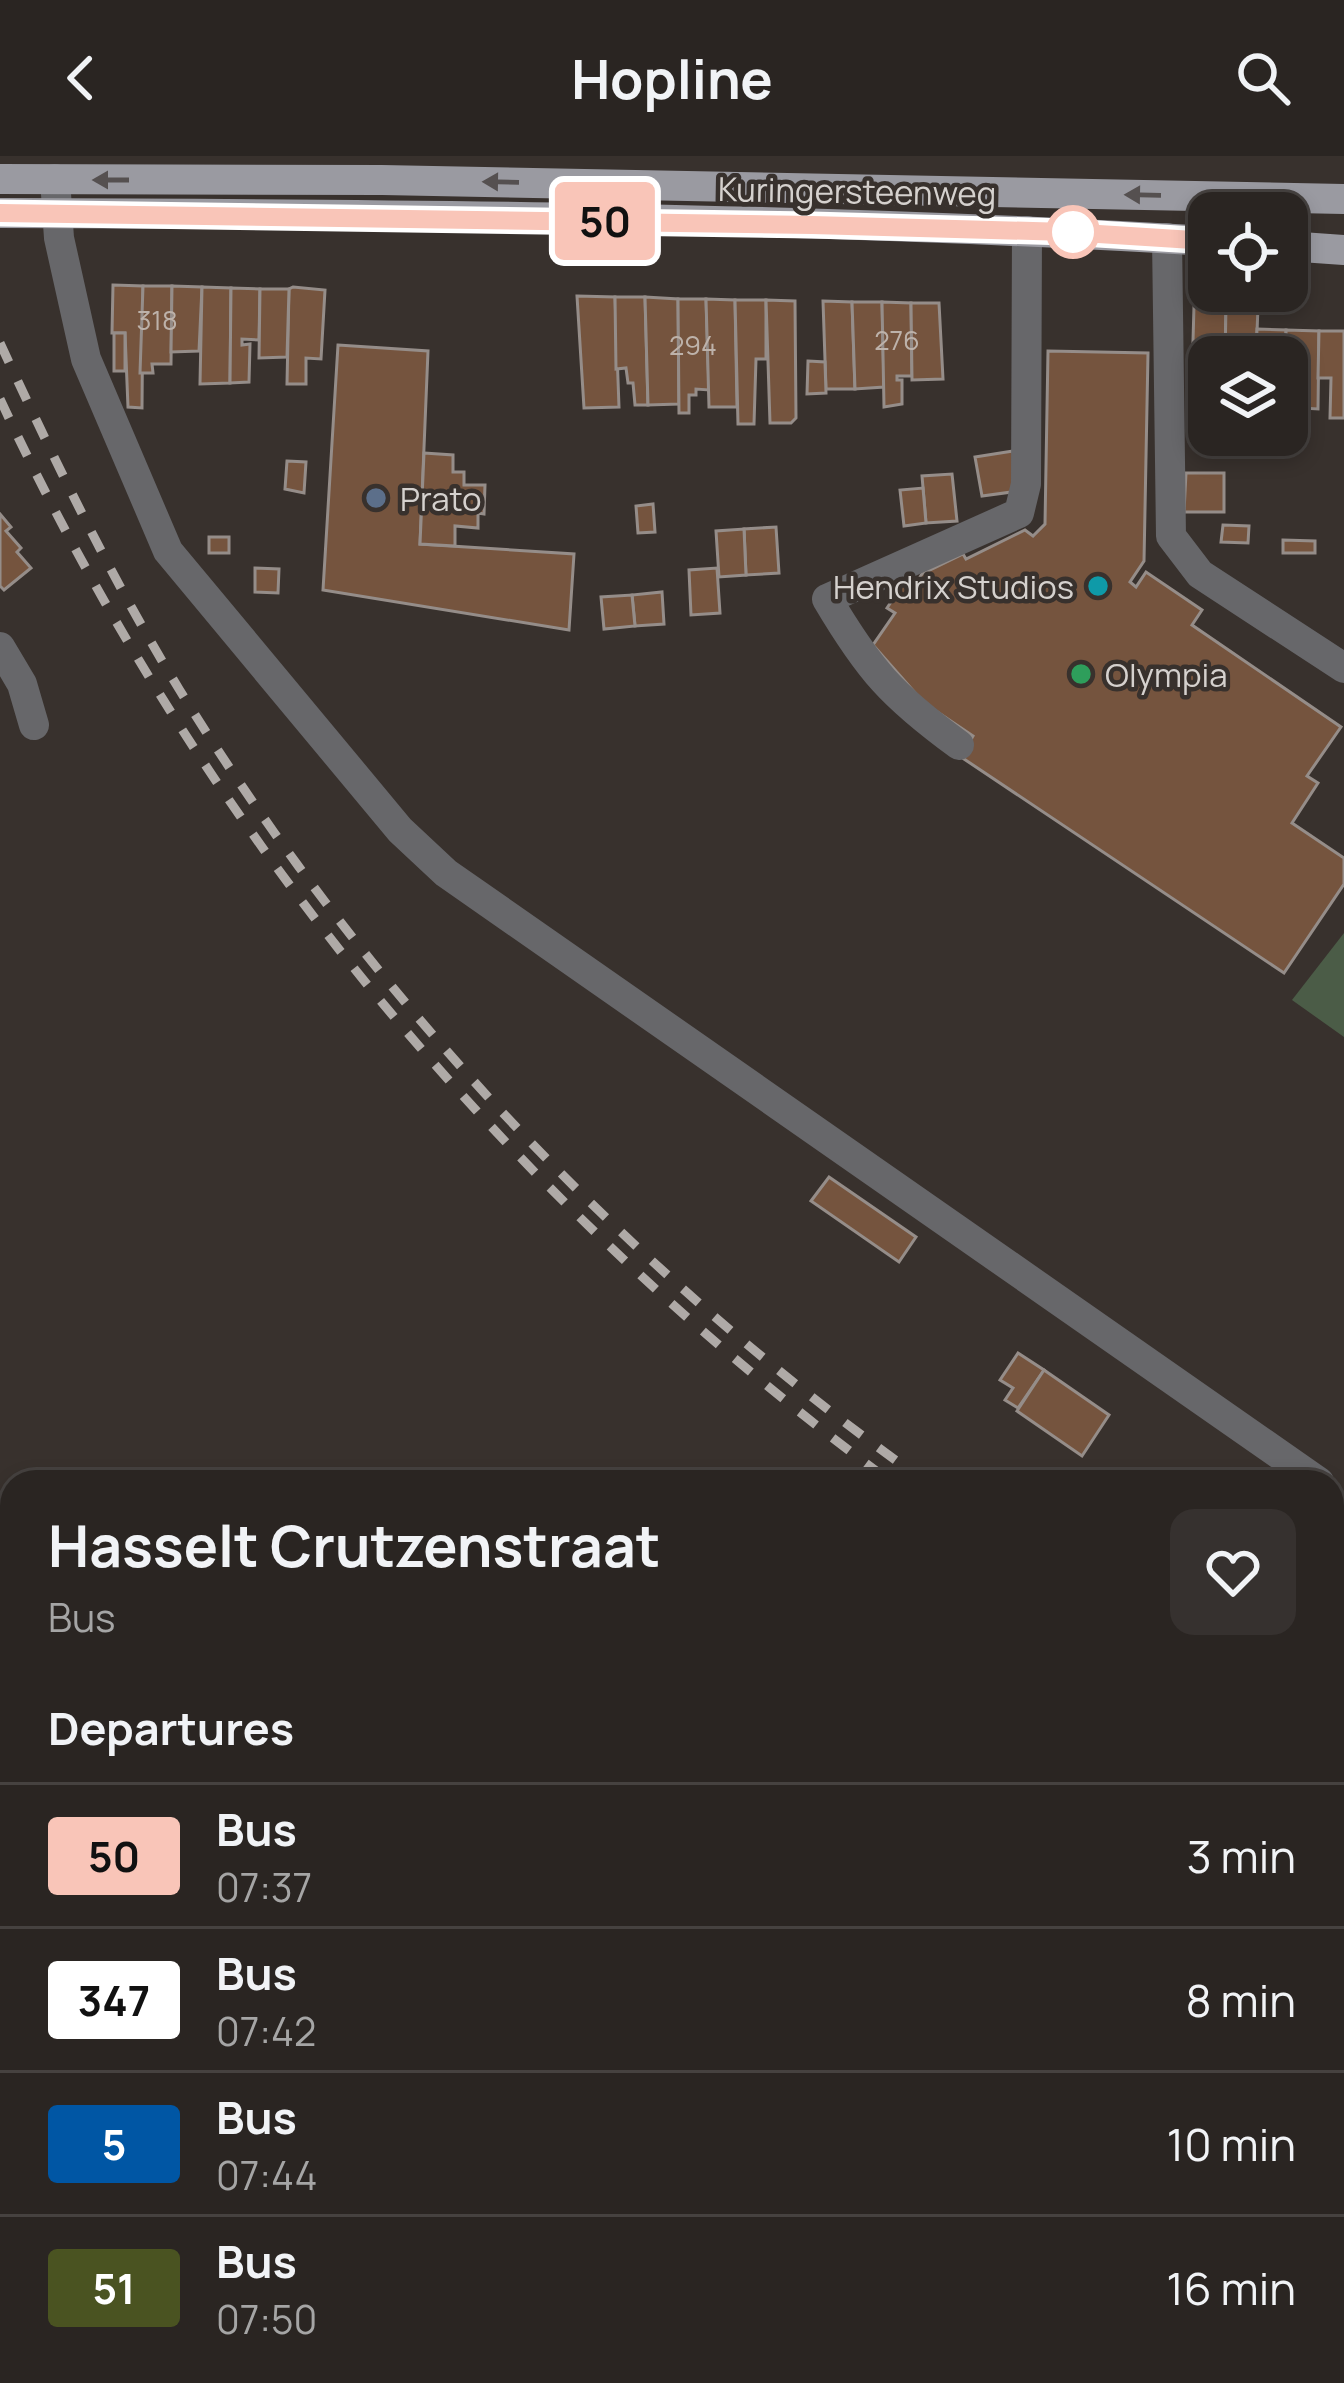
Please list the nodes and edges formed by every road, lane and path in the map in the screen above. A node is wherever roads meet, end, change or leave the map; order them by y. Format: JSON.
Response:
{"nodes":[{"id":1,"x":0,"y":179,"type":"edge"},
{"id":2,"x":55,"y":179,"type":"junction"},
{"id":3,"x":1344,"y":200,"type":"edge"},
{"id":4,"x":0,"y":213,"type":"edge"},
{"id":5,"x":56,"y":213,"type":"junction"},
{"id":6,"x":1027,"y":231,"type":"junction"},
{"id":7,"x":1167,"y":238,"type":"junction"},
{"id":8,"x":1188,"y":240,"type":"edge"},
{"id":9,"x":1308,"y":247,"type":"edge"},
{"id":10,"x":1344,"y":250,"type":"edge"},
{"id":11,"x":0,"y":647,"type":"edge"},
{"id":12,"x":1344,"y":668,"type":"edge"},
{"id":13,"x":34,"y":725,"type":"dead end"},
{"id":14,"x":959,"y":745,"type":"dead end"},
{"id":15,"x":1302,"y":1470,"type":"edge"}],
"edges":[{"from":1,"to":2,"type":"main road","name":"Kuringersteenweg"},
{"from":3,"to":2,"type":"main road","name":"Kuringersteenweg","one_way":true},
{"from":2,"to":5,"type":"lane"},
{"from":4,"to":5,"type":"main road","name":"Kuringersteenweg"},
{"from":5,"to":6,"type":"main road","name":"Kuringersteenweg"},
{"from":5,"to":15,"type":"lane"},
{"from":6,"to":7,"type":"main road","name":"Kuringersteenweg"},
{"from":6,"to":14,"type":"lane"},
{"from":7,"to":8,"type":"main road","name":"Kuringersteenweg"},
{"from":7,"to":12,"type":"lane"},
{"from":9,"to":10,"type":"main road"},
{"from":11,"to":13,"type":"lane"}]}
